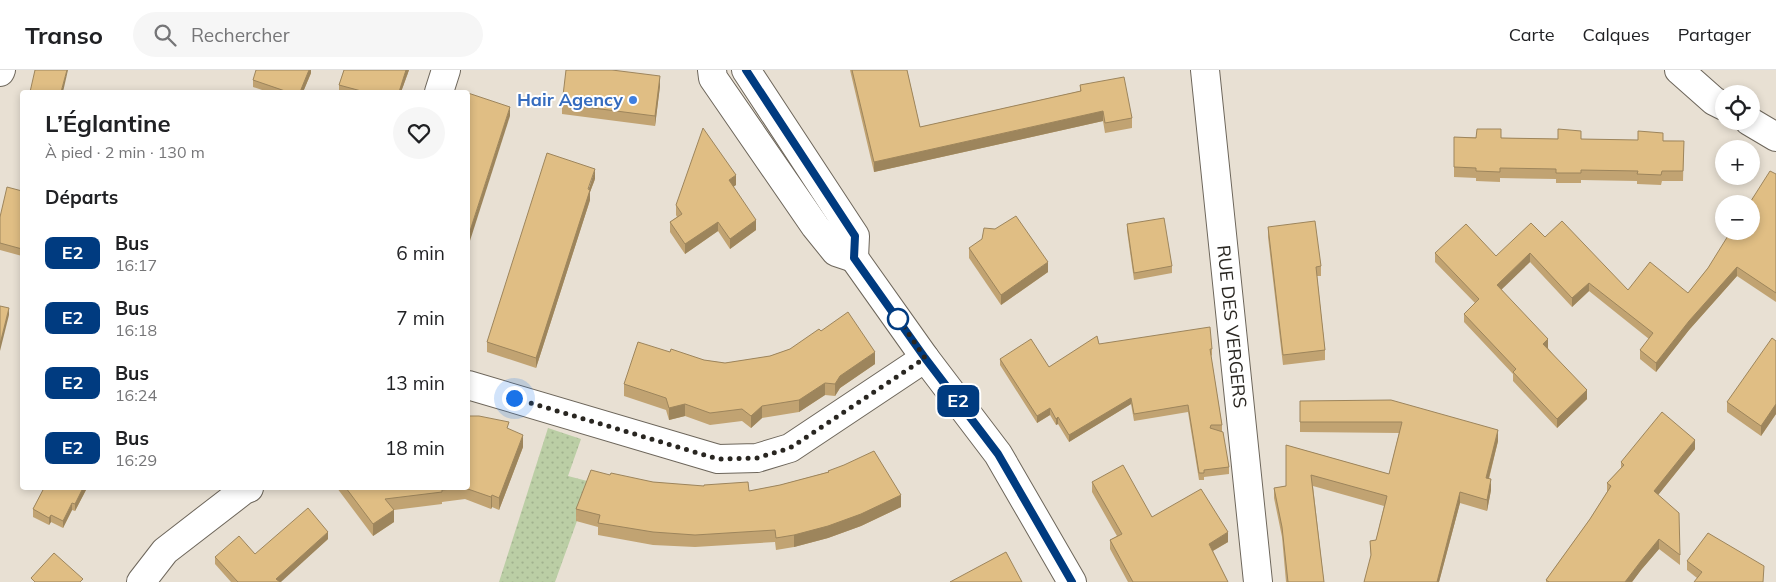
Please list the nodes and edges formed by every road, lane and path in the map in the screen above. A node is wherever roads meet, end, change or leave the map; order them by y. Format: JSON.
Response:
{"nodes":[{"id":1,"x":446,"y":70,"type":"edge"},
{"id":2,"x":712,"y":70,"type":"edge"},
{"id":3,"x":746,"y":70,"type":"edge"},
{"id":4,"x":1205,"y":70,"type":"edge"},
{"id":5,"x":1679,"y":70,"type":"edge"},
{"id":6,"x":440,"y":90,"type":"edge"},
{"id":7,"x":1715,"y":102,"type":"edge"},
{"id":8,"x":1760,"y":127,"type":"edge"},
{"id":9,"x":1776,"y":137,"type":"edge"},
{"id":10,"x":854,"y":258,"type":"junction"},
{"id":11,"x":925,"y":358,"type":"junction"},
{"id":12,"x":470,"y":385,"type":"edge"},
{"id":13,"x":244,"y":490,"type":"edge"},
{"id":14,"x":141,"y":582,"type":"edge"},
{"id":15,"x":1072,"y":582,"type":"edge"},
{"id":16,"x":1258,"y":582,"type":"edge"}],
"edges":[{"from":1,"to":6,"type":"street"},
{"from":2,"to":10,"type":"street"},
{"from":3,"to":10,"type":"street"},
{"from":4,"to":16,"type":"street","name":"RUE DES VERGERS"},
{"from":5,"to":7,"type":"street"},
{"from":8,"to":9,"type":"street"},
{"from":10,"to":11,"type":"street"},
{"from":11,"to":12,"type":"street"},
{"from":11,"to":15,"type":"street"},
{"from":13,"to":14,"type":"street"}]}
